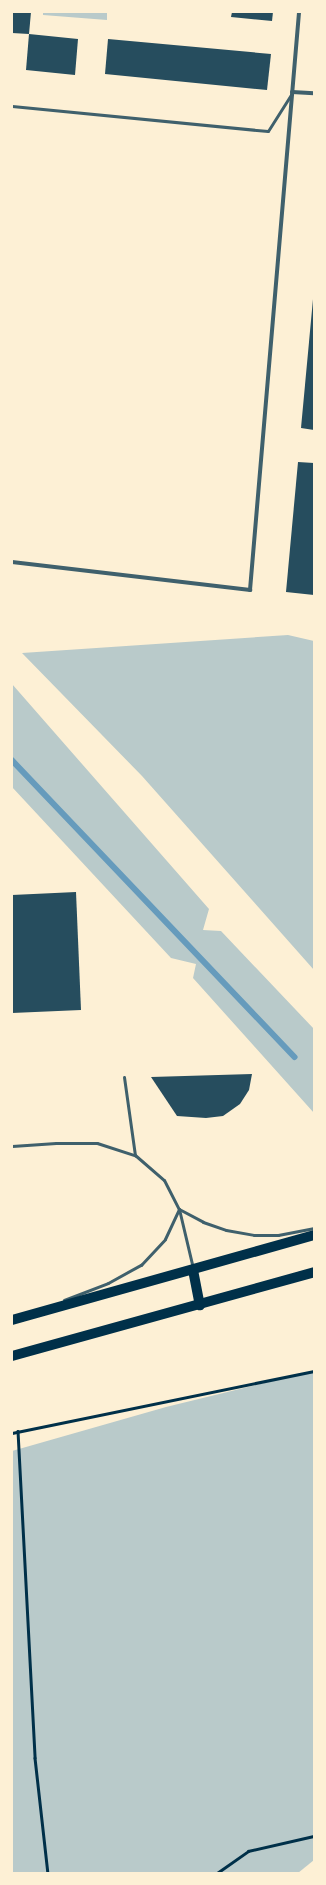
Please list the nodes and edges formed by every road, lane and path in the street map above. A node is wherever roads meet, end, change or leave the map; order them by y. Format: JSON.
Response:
{"nodes":[{"id":1,"x":299,"y":12,"type":"edge"},
{"id":2,"x":292,"y":92,"type":"junction"},
{"id":3,"x":314,"y":93,"type":"edge"},
{"id":4,"x":12,"y":106,"type":"edge"},
{"id":5,"x":12,"y":562,"type":"edge"},
{"id":6,"x":124,"y":1077,"type":"dead end"},
{"id":7,"x":12,"y":1146,"type":"edge"},
{"id":8,"x":135,"y":1155,"type":"junction"},
{"id":9,"x":179,"y":1209,"type":"junction"},
{"id":10,"x":314,"y":1228,"type":"edge"},
{"id":11,"x":314,"y":1235,"type":"edge"},
{"id":12,"x":193,"y":1270,"type":"junction"},
{"id":13,"x":314,"y":1272,"type":"edge"},
{"id":14,"x":200,"y":1305,"type":"junction"},
{"id":15,"x":26,"y":1316,"type":"junction"},
{"id":16,"x":12,"y":1320,"type":"edge"},
{"id":17,"x":12,"y":1356,"type":"edge"},
{"id":18,"x":314,"y":1371,"type":"edge"},
{"id":19,"x":18,"y":1431,"type":"junction"},
{"id":20,"x":12,"y":1433,"type":"edge"},
{"id":21,"x":314,"y":1836,"type":"edge"},
{"id":22,"x":48,"y":1873,"type":"edge"},
{"id":23,"x":217,"y":1873,"type":"edge"}],
"edges":[{"from":1,"to":2,"type":"street"},
{"from":2,"to":3,"type":"street"},
{"from":2,"to":4,"type":"lane"},
{"from":2,"to":5,"type":"street"},
{"from":6,"to":8,"type":"lane"},
{"from":7,"to":8,"type":"lane"},
{"from":8,"to":9,"type":"lane"},
{"from":9,"to":10,"type":"lane"},
{"from":9,"to":12,"type":"lane"},
{"from":9,"to":15,"type":"lane"},
{"from":11,"to":12,"type":"main road"},
{"from":12,"to":14,"type":"main road"},
{"from":12,"to":15,"type":"main road"},
{"from":13,"to":14,"type":"main road"},
{"from":14,"to":17,"type":"main road"},
{"from":15,"to":16,"type":"main road"},
{"from":18,"to":19,"type":"path"},
{"from":19,"to":20,"type":"path"},
{"from":19,"to":22,"type":"path"},
{"from":21,"to":23,"type":"path"}]}
